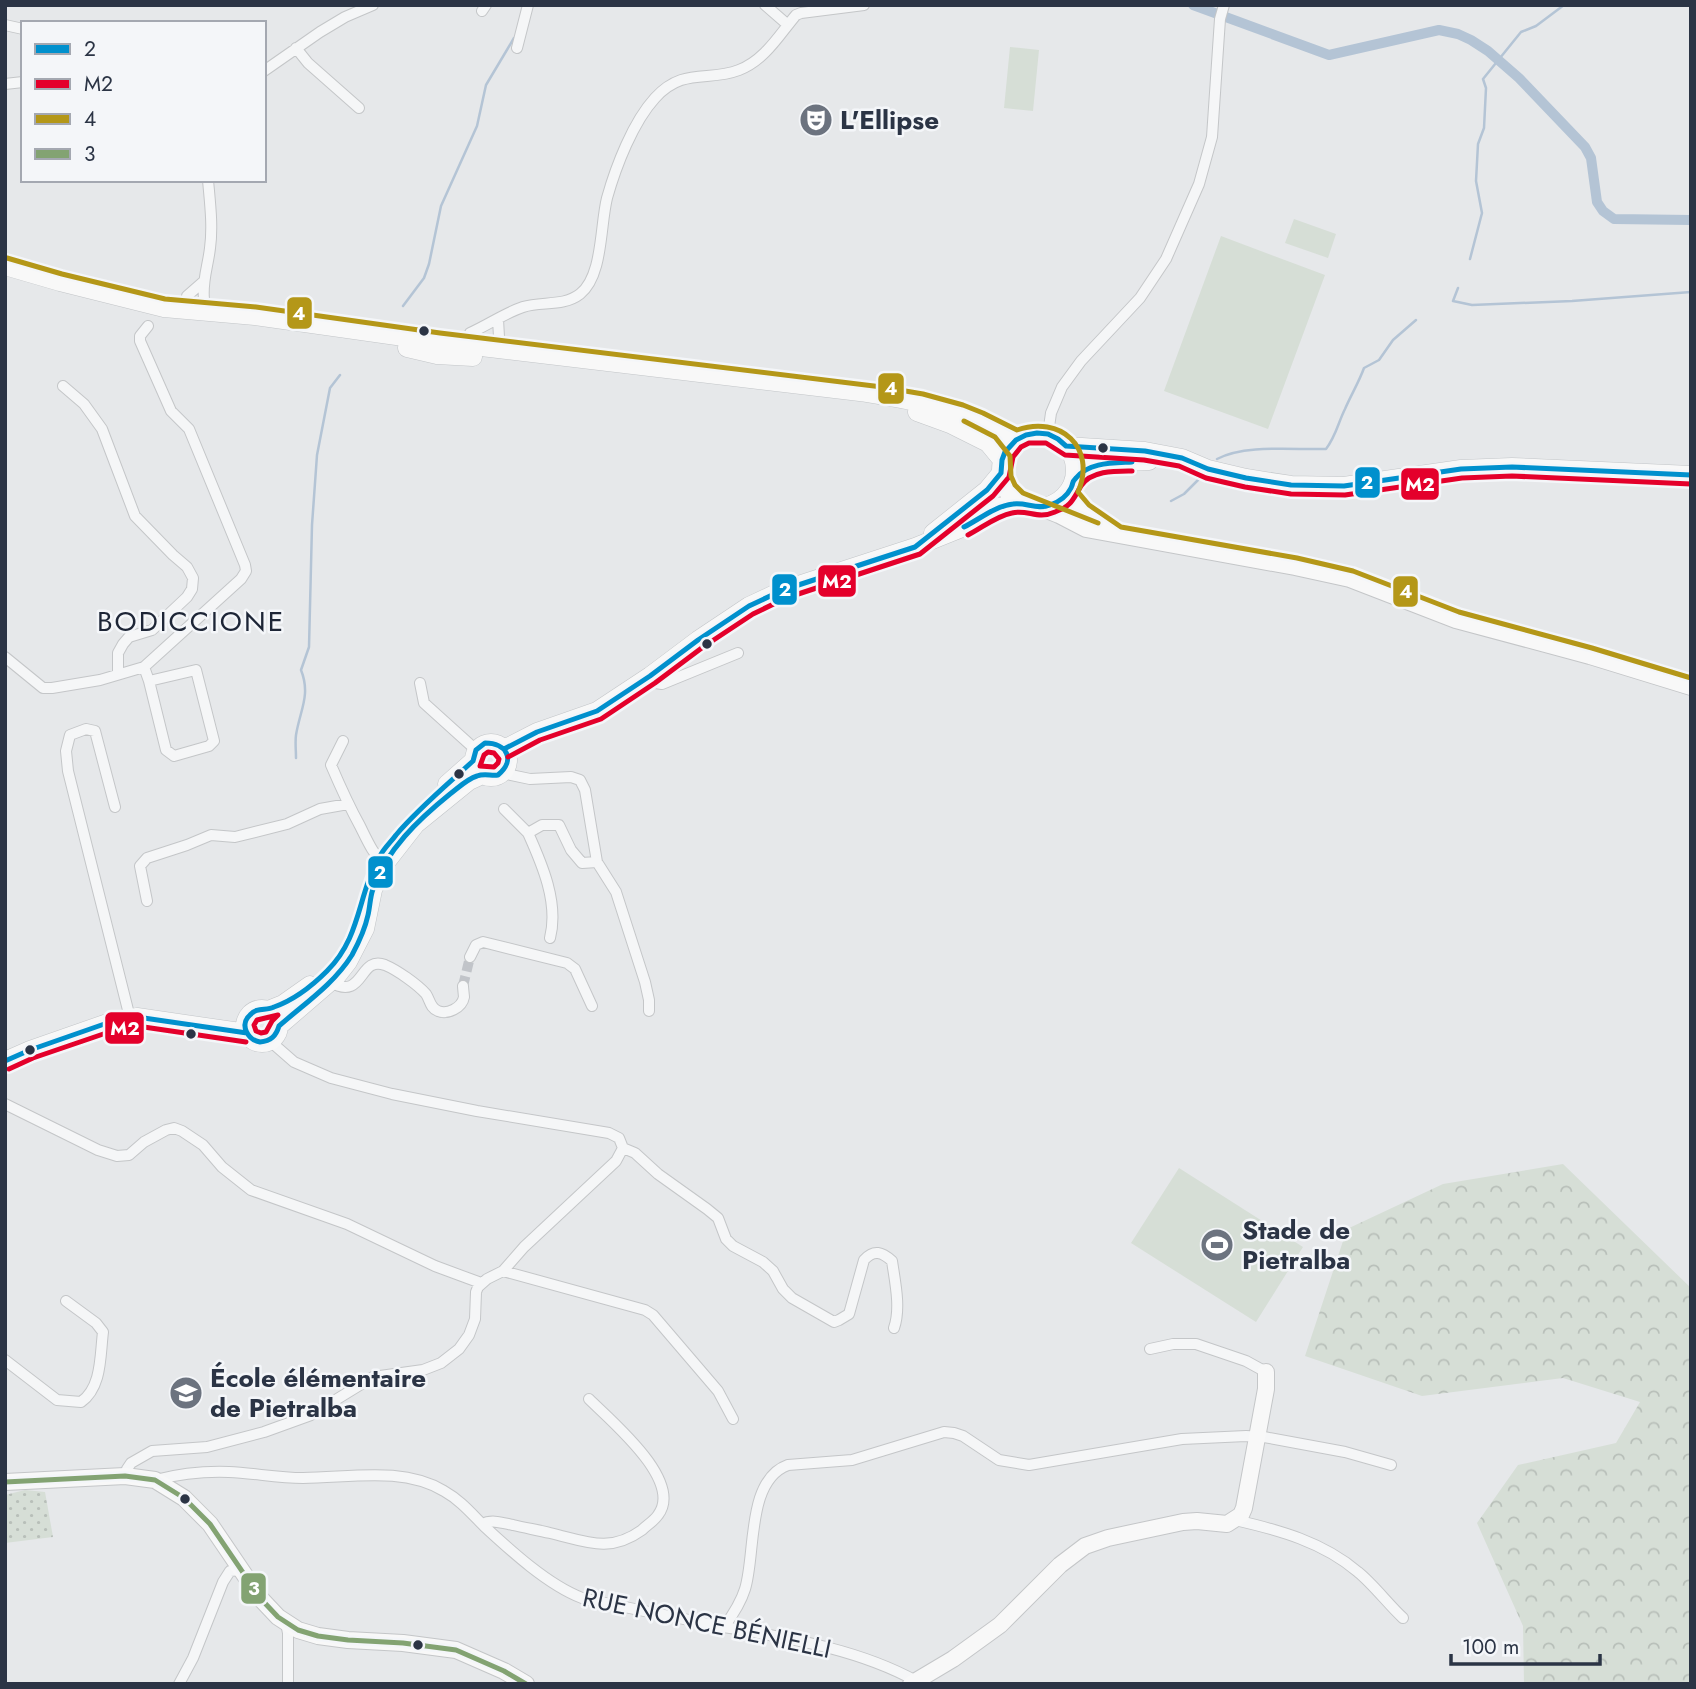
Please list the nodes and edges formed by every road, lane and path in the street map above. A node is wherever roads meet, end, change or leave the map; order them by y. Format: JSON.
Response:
{"nodes":[{"id":1,"x":373,"y":5,"type":"edge"},
{"id":2,"x":528,"y":5,"type":"edge"},
{"id":3,"x":765,"y":5,"type":"edge"},
{"id":4,"x":864,"y":5,"type":"edge"},
{"id":5,"x":1222,"y":12,"type":"edge"},
{"id":6,"x":788,"y":25,"type":"junction"},
{"id":7,"x":296,"y":48,"type":"junction"},
{"id":8,"x":517,"y":48,"type":"dead end"},
{"id":9,"x":266,"y":70,"type":"edge"},
{"id":10,"x":359,"y":108,"type":"dead end"},
{"id":11,"x":208,"y":182,"type":"edge"},
{"id":12,"x":5,"y":266,"type":"edge"},
{"id":13,"x":5,"y":277,"type":"edge"},
{"id":14,"x":203,"y":282,"type":"junction"},
{"id":15,"x":187,"y":296,"type":"dead end"},
{"id":16,"x":204,"y":299,"type":"dead end"},
{"id":17,"x":498,"y":319,"type":"junction"},
{"id":18,"x":148,"y":326,"type":"dead end"},
{"id":19,"x":470,"y":332,"type":"dead end"},
{"id":20,"x":499,"y":337,"type":"dead end"},
{"id":21,"x":62,"y":386,"type":"dead end"},
{"id":22,"x":1048,"y":434,"type":"junction"},
{"id":23,"x":1016,"y":440,"type":"junction"},
{"id":24,"x":1066,"y":446,"type":"junction"},
{"id":25,"x":1002,"y":466,"type":"junction"},
{"id":26,"x":1208,"y":469,"type":"junction"},
{"id":27,"x":1691,"y":475,"type":"edge"},
{"id":28,"x":1071,"y":486,"type":"junction"},
{"id":29,"x":1020,"y":503,"type":"junction"},
{"id":30,"x":1039,"y":507,"type":"junction"},
{"id":31,"x":1118,"y":535,"type":"junction"},
{"id":32,"x":915,"y":547,"type":"junction"},
{"id":33,"x":738,"y":653,"type":"dead end"},
{"id":34,"x":5,"y":657,"type":"edge"},
{"id":35,"x":144,"y":667,"type":"junction"},
{"id":36,"x":118,"y":674,"type":"junction"},
{"id":37,"x":149,"y":681,"type":"junction"},
{"id":38,"x":642,"y":681,"type":"junction"},
{"id":39,"x":420,"y":683,"type":"dead end"},
{"id":40,"x":1691,"y":687,"type":"edge"},
{"id":41,"x":343,"y":741,"type":"dead end"},
{"id":42,"x":504,"y":749,"type":"junction"},
{"id":43,"x":477,"y":762,"type":"junction"},
{"id":44,"x":502,"y":773,"type":"junction"},
{"id":45,"x":348,"y":804,"type":"junction"},
{"id":46,"x":115,"y":807,"type":"dead end"},
{"id":47,"x":504,"y":809,"type":"dead end"},
{"id":48,"x":528,"y":832,"type":"junction"},
{"id":49,"x":381,"y":861,"type":"junction"},
{"id":50,"x":597,"y":862,"type":"junction"},
{"id":51,"x":147,"y":901,"type":"dead end"},
{"id":52,"x":550,"y":938,"type":"dead end"},
{"id":53,"x":470,"y":957,"type":"dead end"},
{"id":54,"x":330,"y":982,"type":"junction"},
{"id":55,"x":463,"y":986,"type":"tunnel mouth"},
{"id":56,"x":592,"y":1006,"type":"dead end"},
{"id":57,"x":268,"y":1010,"type":"junction"},
{"id":58,"x":649,"y":1011,"type":"dead end"},
{"id":59,"x":130,"y":1018,"type":"junction"},
{"id":60,"x":247,"y":1033,"type":"junction"},
{"id":61,"x":274,"y":1033,"type":"junction"},
{"id":62,"x":5,"y":1061,"type":"edge"},
{"id":63,"x":5,"y":1104,"type":"edge"},
{"id":64,"x":623,"y":1148,"type":"junction"},
{"id":65,"x":503,"y":1270,"type":"junction"},
{"id":66,"x":481,"y":1283,"type":"junction"},
{"id":67,"x":66,"y":1300,"type":"dead end"},
{"id":68,"x":894,"y":1328,"type":"dead end"},
{"id":69,"x":1150,"y":1349,"type":"dead end"},
{"id":70,"x":5,"y":1360,"type":"edge"},
{"id":71,"x":1266,"y":1372,"type":"joint"},
{"id":72,"x":589,"y":1399,"type":"dead end"},
{"id":73,"x":733,"y":1419,"type":"dead end"},
{"id":74,"x":1256,"y":1438,"type":"junction"},
{"id":75,"x":1391,"y":1465,"type":"dead end"},
{"id":76,"x":125,"y":1476,"type":"junction"},
{"id":77,"x":155,"y":1480,"type":"junction"},
{"id":78,"x":5,"y":1482,"type":"edge"},
{"id":79,"x":1235,"y":1520,"type":"junction"},
{"id":80,"x":482,"y":1524,"type":"junction"},
{"id":81,"x":241,"y":1570,"type":"junction"},
{"id":82,"x":1403,"y":1618,"type":"dead end"},
{"id":83,"x":286,"y":1623,"type":"junction"},
{"id":84,"x":724,"y":1627,"type":"junction"},
{"id":85,"x":921,"y":1681,"type":"edge"},
{"id":86,"x":179,"y":1684,"type":"edge"},
{"id":87,"x":288,"y":1684,"type":"edge"},
{"id":88,"x":526,"y":1684,"type":"edge"}],
"edges":[{"from":1,"to":7,"type":"street"},
{"from":2,"to":8,"type":"street"},
{"from":3,"to":6,"type":"street"},
{"from":4,"to":6,"type":"street"},
{"from":5,"to":22,"type":"street"},
{"from":6,"to":17,"type":"street"},
{"from":7,"to":9,"type":"street"},
{"from":7,"to":10,"type":"street"},
{"from":11,"to":14,"type":"street"},
{"from":12,"to":23,"type":"main road"},
{"from":13,"to":25,"type":"main road"},
{"from":14,"to":15,"type":"street"},
{"from":14,"to":16,"type":"street"},
{"from":17,"to":19,"type":"street"},
{"from":17,"to":20,"type":"street"},
{"from":18,"to":35,"type":"street"},
{"from":21,"to":36,"type":"street"},
{"from":22,"to":23,"type":"main road"},
{"from":22,"to":24,"type":"main road"},
{"from":23,"to":25,"type":"main road"},
{"from":24,"to":26,"type":"main road"},
{"from":24,"to":28,"type":"main road"},
{"from":25,"to":29,"type":"main road"},
{"from":25,"to":32,"type":"main road"},
{"from":26,"to":27,"type":"main road"},
{"from":26,"to":28,"type":"main road"},
{"from":28,"to":30,"type":"main road"},
{"from":28,"to":31,"type":"street"},
{"from":29,"to":30,"type":"main road"},
{"from":29,"to":32,"type":"main road"},
{"from":30,"to":31,"type":"street"},
{"from":31,"to":40,"type":"street"},
{"from":32,"to":38,"type":"main road"},
{"from":33,"to":38,"type":"street"},
{"from":34,"to":36,"type":"street"},
{"from":35,"to":36,"type":"street"},
{"from":35,"to":37,"type":"street"},
{"from":37,"to":37,"type":"street"},
{"from":38,"to":42,"type":"main road"},
{"from":39,"to":43,"type":"street"},
{"from":41,"to":45,"type":"street"},
{"from":42,"to":43,"type":"main road"},
{"from":42,"to":44,"type":"main road"},
{"from":43,"to":44,"type":"main road"},
{"from":43,"to":49,"type":"main road"},
{"from":44,"to":50,"type":"street"},
{"from":45,"to":49,"type":"street"},
{"from":45,"to":51,"type":"street"},
{"from":46,"to":59,"type":"street"},
{"from":47,"to":48,"type":"street"},
{"from":48,"to":50,"type":"street"},
{"from":48,"to":52,"type":"street"},
{"from":49,"to":54,"type":"main road"},
{"from":49,"to":57,"type":"main road"},
{"from":50,"to":58,"type":"street"},
{"from":53,"to":56,"type":"street"},
{"from":54,"to":55,"type":"street"},
{"from":54,"to":61,"type":"main road"},
{"from":57,"to":60,"type":"main road"},
{"from":57,"to":61,"type":"main road"},
{"from":59,"to":60,"type":"main road"},
{"from":59,"to":62,"type":"main road"},
{"from":60,"to":61,"type":"main road"},
{"from":61,"to":64,"type":"street"},
{"from":63,"to":66,"type":"street"},
{"from":64,"to":65,"type":"street"},
{"from":64,"to":68,"type":"street"},
{"from":65,"to":66,"type":"street"},
{"from":65,"to":73,"type":"street"},
{"from":66,"to":76,"type":"street"},
{"from":67,"to":70,"type":"street"},
{"from":69,"to":71,"type":"street"},
{"from":71,"to":74,"type":"street"},
{"from":72,"to":80,"type":"street"},
{"from":74,"to":75,"type":"street"},
{"from":74,"to":79,"type":"street"},
{"from":74,"to":84,"type":"street"},
{"from":76,"to":77,"type":"street"},
{"from":76,"to":78,"type":"street"},
{"from":77,"to":80,"type":"street","name":"RUE NONCE BÉNIELLI"},
{"from":77,"to":81,"type":"street"},
{"from":79,"to":82,"type":"street"},
{"from":79,"to":85,"type":"street"},
{"from":80,"to":84,"type":"street","name":"RUE NONCE BÉNIELLI"},
{"from":81,"to":83,"type":"street"},
{"from":81,"to":86,"type":"street"},
{"from":83,"to":87,"type":"street"},
{"from":83,"to":88,"type":"street"},
{"from":84,"to":85,"type":"street","name":"RUE NONCE BÉNIELLI"}]}
